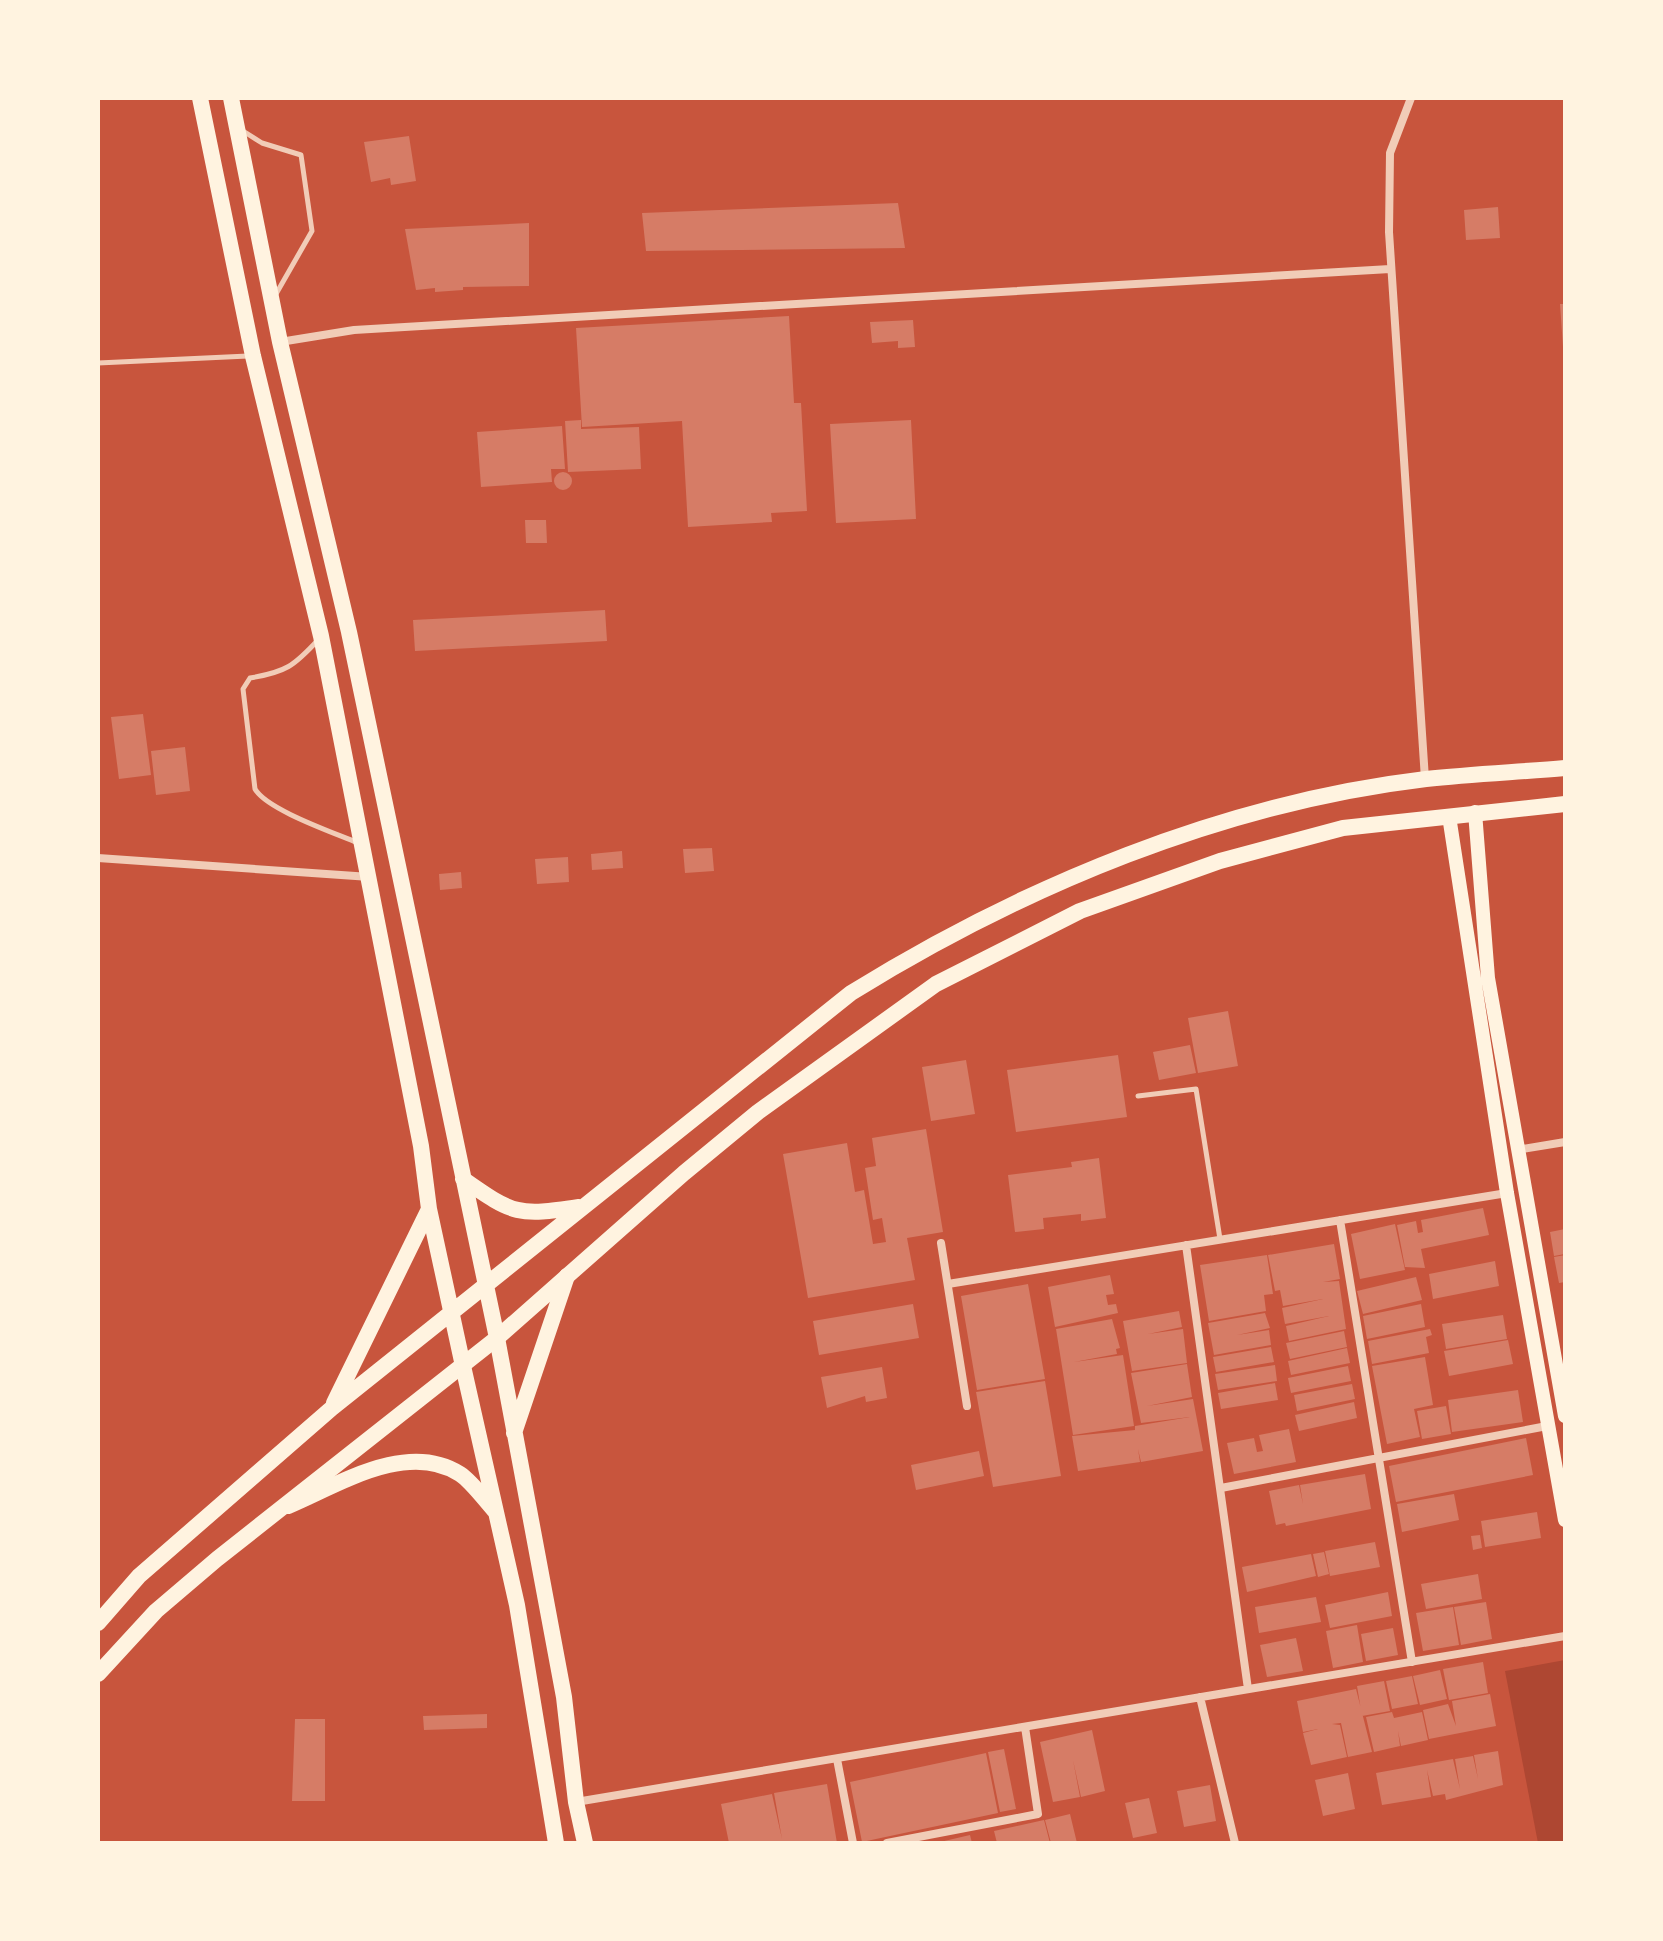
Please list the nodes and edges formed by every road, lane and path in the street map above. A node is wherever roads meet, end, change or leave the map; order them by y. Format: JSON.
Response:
{"nodes":[{"id":1,"x":200,"y":98,"type":"edge"},
{"id":2,"x":231,"y":98,"type":"edge"},
{"id":3,"x":1411,"y":98,"type":"edge"},
{"id":4,"x":236,"y":125,"type":"junction"},
{"id":5,"x":1390,"y":269,"type":"junction"},
{"id":6,"x":273,"y":307,"type":"junction"},
{"id":7,"x":280,"y":342,"type":"junction"},
{"id":8,"x":253,"y":356,"type":"junction"},
{"id":9,"x":98,"y":363,"type":"edge"},
{"id":10,"x":321,"y":636,"type":"junction"},
{"id":11,"x":1565,"y":768,"type":"edge"},
{"id":12,"x":1425,"y":779,"type":"junction"},
{"id":13,"x":1565,"y":804,"type":"edge"},
{"id":14,"x":1475,"y":812,"type":"junction"},
{"id":15,"x":1449,"y":816,"type":"junction"},
{"id":16,"x":363,"y":846,"type":"junction"},
{"id":17,"x":98,"y":858,"type":"edge"},
{"id":18,"x":371,"y":878,"type":"junction"},
{"id":19,"x":1138,"y":1096,"type":"dead end"},
{"id":20,"x":1565,"y":1142,"type":"edge"},
{"id":21,"x":1516,"y":1150,"type":"junction"},
{"id":22,"x":463,"y":1179,"type":"junction"},
{"id":23,"x":1507,"y":1193,"type":"junction"},
{"id":24,"x":581,"y":1206,"type":"junction"},
{"id":25,"x":429,"y":1209,"type":"junction"},
{"id":26,"x":1340,"y":1220,"type":"junction"},
{"id":27,"x":1220,"y":1239,"type":"junction"},
{"id":28,"x":941,"y":1243,"type":"dead end"},
{"id":29,"x":1186,"y":1245,"type":"junction"},
{"id":30,"x":567,"y":1276,"type":"junction"},
{"id":31,"x":485,"y":1284,"type":"junction"},
{"id":32,"x":948,"y":1284,"type":"junction"},
{"id":33,"x":451,"y":1312,"type":"junction"},
{"id":34,"x":497,"y":1338,"type":"junction"},
{"id":35,"x":463,"y":1366,"type":"junction"},
{"id":36,"x":967,"y":1406,"type":"dead end"},
{"id":37,"x":332,"y":1408,"type":"junction"},
{"id":38,"x":1565,"y":1416,"type":"edge"},
{"id":39,"x":1547,"y":1426,"type":"junction"},
{"id":40,"x":513,"y":1435,"type":"junction"},
{"id":41,"x":1378,"y":1457,"type":"junction"},
{"id":42,"x":1221,"y":1488,"type":"junction"},
{"id":43,"x":280,"y":1510,"type":"junction"},
{"id":44,"x":496,"y":1512,"type":"junction"},
{"id":45,"x":1565,"y":1520,"type":"edge"},
{"id":46,"x":98,"y":1623,"type":"edge"},
{"id":47,"x":1565,"y":1636,"type":"edge"},
{"id":48,"x":1412,"y":1662,"type":"junction"},
{"id":49,"x":98,"y":1674,"type":"edge"},
{"id":50,"x":1248,"y":1689,"type":"junction"},
{"id":51,"x":1200,"y":1697,"type":"junction"},
{"id":52,"x":1025,"y":1727,"type":"junction"},
{"id":53,"x":837,"y":1759,"type":"junction"},
{"id":54,"x":576,"y":1802,"type":"junction"},
{"id":55,"x":556,"y":1843,"type":"edge"},
{"id":56,"x":585,"y":1843,"type":"edge"},
{"id":57,"x":853,"y":1843,"type":"edge"},
{"id":58,"x":887,"y":1843,"type":"edge"},
{"id":59,"x":1235,"y":1843,"type":"edge"}],
"edges":[{"from":1,"to":8,"type":"main road"},
{"from":2,"to":4,"type":"main road"},
{"from":3,"to":5,"type":"street"},
{"from":4,"to":6,"type":"main road"},
{"from":4,"to":6,"type":"lane"},
{"from":5,"to":7,"type":"street"},
{"from":5,"to":12,"type":"street"},
{"from":6,"to":7,"type":"main road"},
{"from":7,"to":22,"type":"main road"},
{"from":8,"to":9,"type":"lane"},
{"from":8,"to":10,"type":"main road"},
{"from":10,"to":16,"type":"main road"},
{"from":10,"to":16,"type":"lane"},
{"from":11,"to":12,"type":"main road"},
{"from":12,"to":24,"type":"main road"},
{"from":13,"to":14,"type":"main road"},
{"from":14,"to":15,"type":"main road"},
{"from":14,"to":21,"type":"main road"},
{"from":15,"to":23,"type":"main road"},
{"from":15,"to":30,"type":"main road"},
{"from":16,"to":18,"type":"main road"},
{"from":17,"to":18,"type":"street"},
{"from":18,"to":25,"type":"main road"},
{"from":19,"to":27,"type":"lane"},
{"from":20,"to":21,"type":"street"},
{"from":21,"to":38,"type":"main road"},
{"from":22,"to":24,"type":"main road"},
{"from":22,"to":31,"type":"main road"},
{"from":23,"to":26,"type":"street"},
{"from":23,"to":39,"type":"main road"},
{"from":24,"to":31,"type":"main road"},
{"from":25,"to":33,"type":"main road"},
{"from":25,"to":37,"type":"main road"},
{"from":26,"to":27,"type":"street"},
{"from":26,"to":41,"type":"street"},
{"from":27,"to":29,"type":"street"},
{"from":28,"to":32,"type":"street"},
{"from":29,"to":32,"type":"street"},
{"from":29,"to":42,"type":"street"},
{"from":30,"to":34,"type":"main road"},
{"from":30,"to":40,"type":"main road"},
{"from":31,"to":33,"type":"main road"},
{"from":31,"to":34,"type":"main road"},
{"from":32,"to":36,"type":"street"},
{"from":33,"to":35,"type":"main road"},
{"from":33,"to":37,"type":"main road"},
{"from":34,"to":35,"type":"main road"},
{"from":34,"to":40,"type":"main road"},
{"from":35,"to":43,"type":"main road"},
{"from":35,"to":44,"type":"main road"},
{"from":37,"to":46,"type":"main road"},
{"from":39,"to":41,"type":"street"},
{"from":39,"to":45,"type":"main road"},
{"from":40,"to":54,"type":"main road"},
{"from":41,"to":42,"type":"street"},
{"from":41,"to":48,"type":"street"},
{"from":42,"to":50,"type":"street"},
{"from":43,"to":44,"type":"main road"},
{"from":43,"to":49,"type":"main road"},
{"from":44,"to":55,"type":"main road"},
{"from":47,"to":48,"type":"street"},
{"from":48,"to":50,"type":"street"},
{"from":50,"to":51,"type":"street"},
{"from":51,"to":52,"type":"street"},
{"from":51,"to":59,"type":"street"},
{"from":52,"to":53,"type":"street"},
{"from":52,"to":58,"type":"street"},
{"from":53,"to":54,"type":"street"},
{"from":53,"to":57,"type":"street"},
{"from":54,"to":56,"type":"main road"}]}
